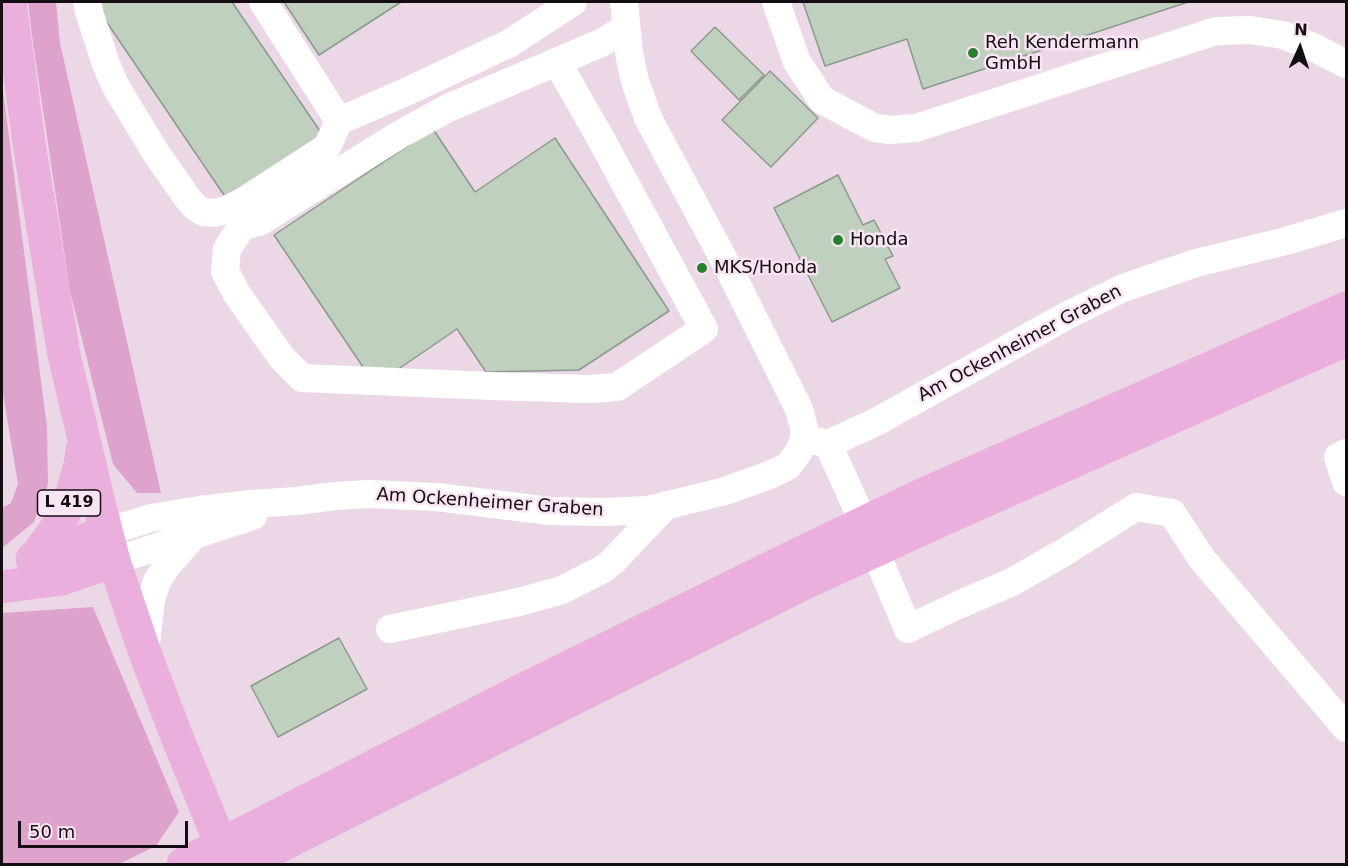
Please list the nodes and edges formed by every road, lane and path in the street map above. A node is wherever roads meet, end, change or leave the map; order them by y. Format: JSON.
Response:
{"nodes":[{"id":1,"x":10,"y":2,"type":"edge"},
{"id":2,"x":87,"y":2,"type":"edge"},
{"id":3,"x":262,"y":2,"type":"edge"},
{"id":4,"x":573,"y":2,"type":"edge"},
{"id":5,"x":776,"y":2,"type":"edge"},
{"id":6,"x":625,"y":15,"type":"edge"},
{"id":7,"x":557,"y":62,"type":"junction"},
{"id":8,"x":1347,"y":64,"type":"edge"},
{"id":9,"x":339,"y":121,"type":"junction"},
{"id":10,"x":1347,"y":224,"type":"edge"},
{"id":11,"x":1347,"y":308,"type":"edge"},
{"id":12,"x":1347,"y":340,"type":"edge"},
{"id":13,"x":84,"y":440,"type":"junction"},
{"id":14,"x":816,"y":441,"type":"junction"},
{"id":15,"x":1347,"y":453,"type":"edge"},
{"id":16,"x":1347,"y":482,"type":"edge"},
{"id":17,"x":297,"y":501,"type":"junction"},
{"id":18,"x":937,"y":505,"type":"junction"},
{"id":19,"x":666,"y":506,"type":"junction"},
{"id":20,"x":193,"y":536,"type":"junction"},
{"id":21,"x":110,"y":547,"type":"junction"},
{"id":22,"x":34,"y":558,"type":"junction"},
{"id":23,"x":2,"y":576,"type":"edge"},
{"id":24,"x":2,"y":587,"type":"edge"},
{"id":25,"x":390,"y":629,"type":"dead end"},
{"id":26,"x":145,"y":653,"type":"junction"},
{"id":27,"x":1347,"y":728,"type":"edge"},
{"id":28,"x":280,"y":830,"type":"junction"},
{"id":29,"x":183,"y":864,"type":"edge"},
{"id":30,"x":229,"y":864,"type":"edge"},
{"id":31,"x":248,"y":864,"type":"edge"}],
"edges":[{"from":1,"to":13,"type":"main road","number":"L 419"},
{"from":2,"to":9,"type":"street"},
{"from":3,"to":9,"type":"street"},
{"from":4,"to":9,"type":"street"},
{"from":5,"to":8,"type":"street"},
{"from":6,"to":7,"type":"street"},
{"from":6,"to":14,"type":"street"},
{"from":7,"to":7,"type":"street"},
{"from":10,"to":14,"type":"street","name":"Am Ockenheimer Graben"},
{"from":11,"to":18,"type":"main road"},
{"from":12,"to":18,"type":"main road"},
{"from":13,"to":21,"type":"main road","number":"L 419"},
{"from":13,"to":22,"type":"main road","number":"L 419"},
{"from":14,"to":19,"type":"street","name":"Am Ockenheimer Graben"},
{"from":14,"to":27,"type":"street"},
{"from":15,"to":16,"type":"street"},
{"from":17,"to":19,"type":"street","name":"Am Ockenheimer Graben"},
{"from":17,"to":20,"type":"street","name":"Am Ockenheimer Graben"},
{"from":17,"to":21,"type":"street","name":"Am Ockenheimer Graben"},
{"from":18,"to":28,"type":"main road"},
{"from":19,"to":25,"type":"street"},
{"from":20,"to":21,"type":"street","name":"Am Ockenheimer Graben"},
{"from":20,"to":26,"type":"street"},
{"from":21,"to":22,"type":"main road","number":"L 419"},
{"from":21,"to":24,"type":"main road"},
{"from":21,"to":26,"type":"main road","number":"L 419"},
{"from":22,"to":23,"type":"main road","number":"L 419"},
{"from":26,"to":30,"type":"main road","number":"L 419"},
{"from":28,"to":29,"type":"main road"},
{"from":28,"to":31,"type":"main road"}]}
